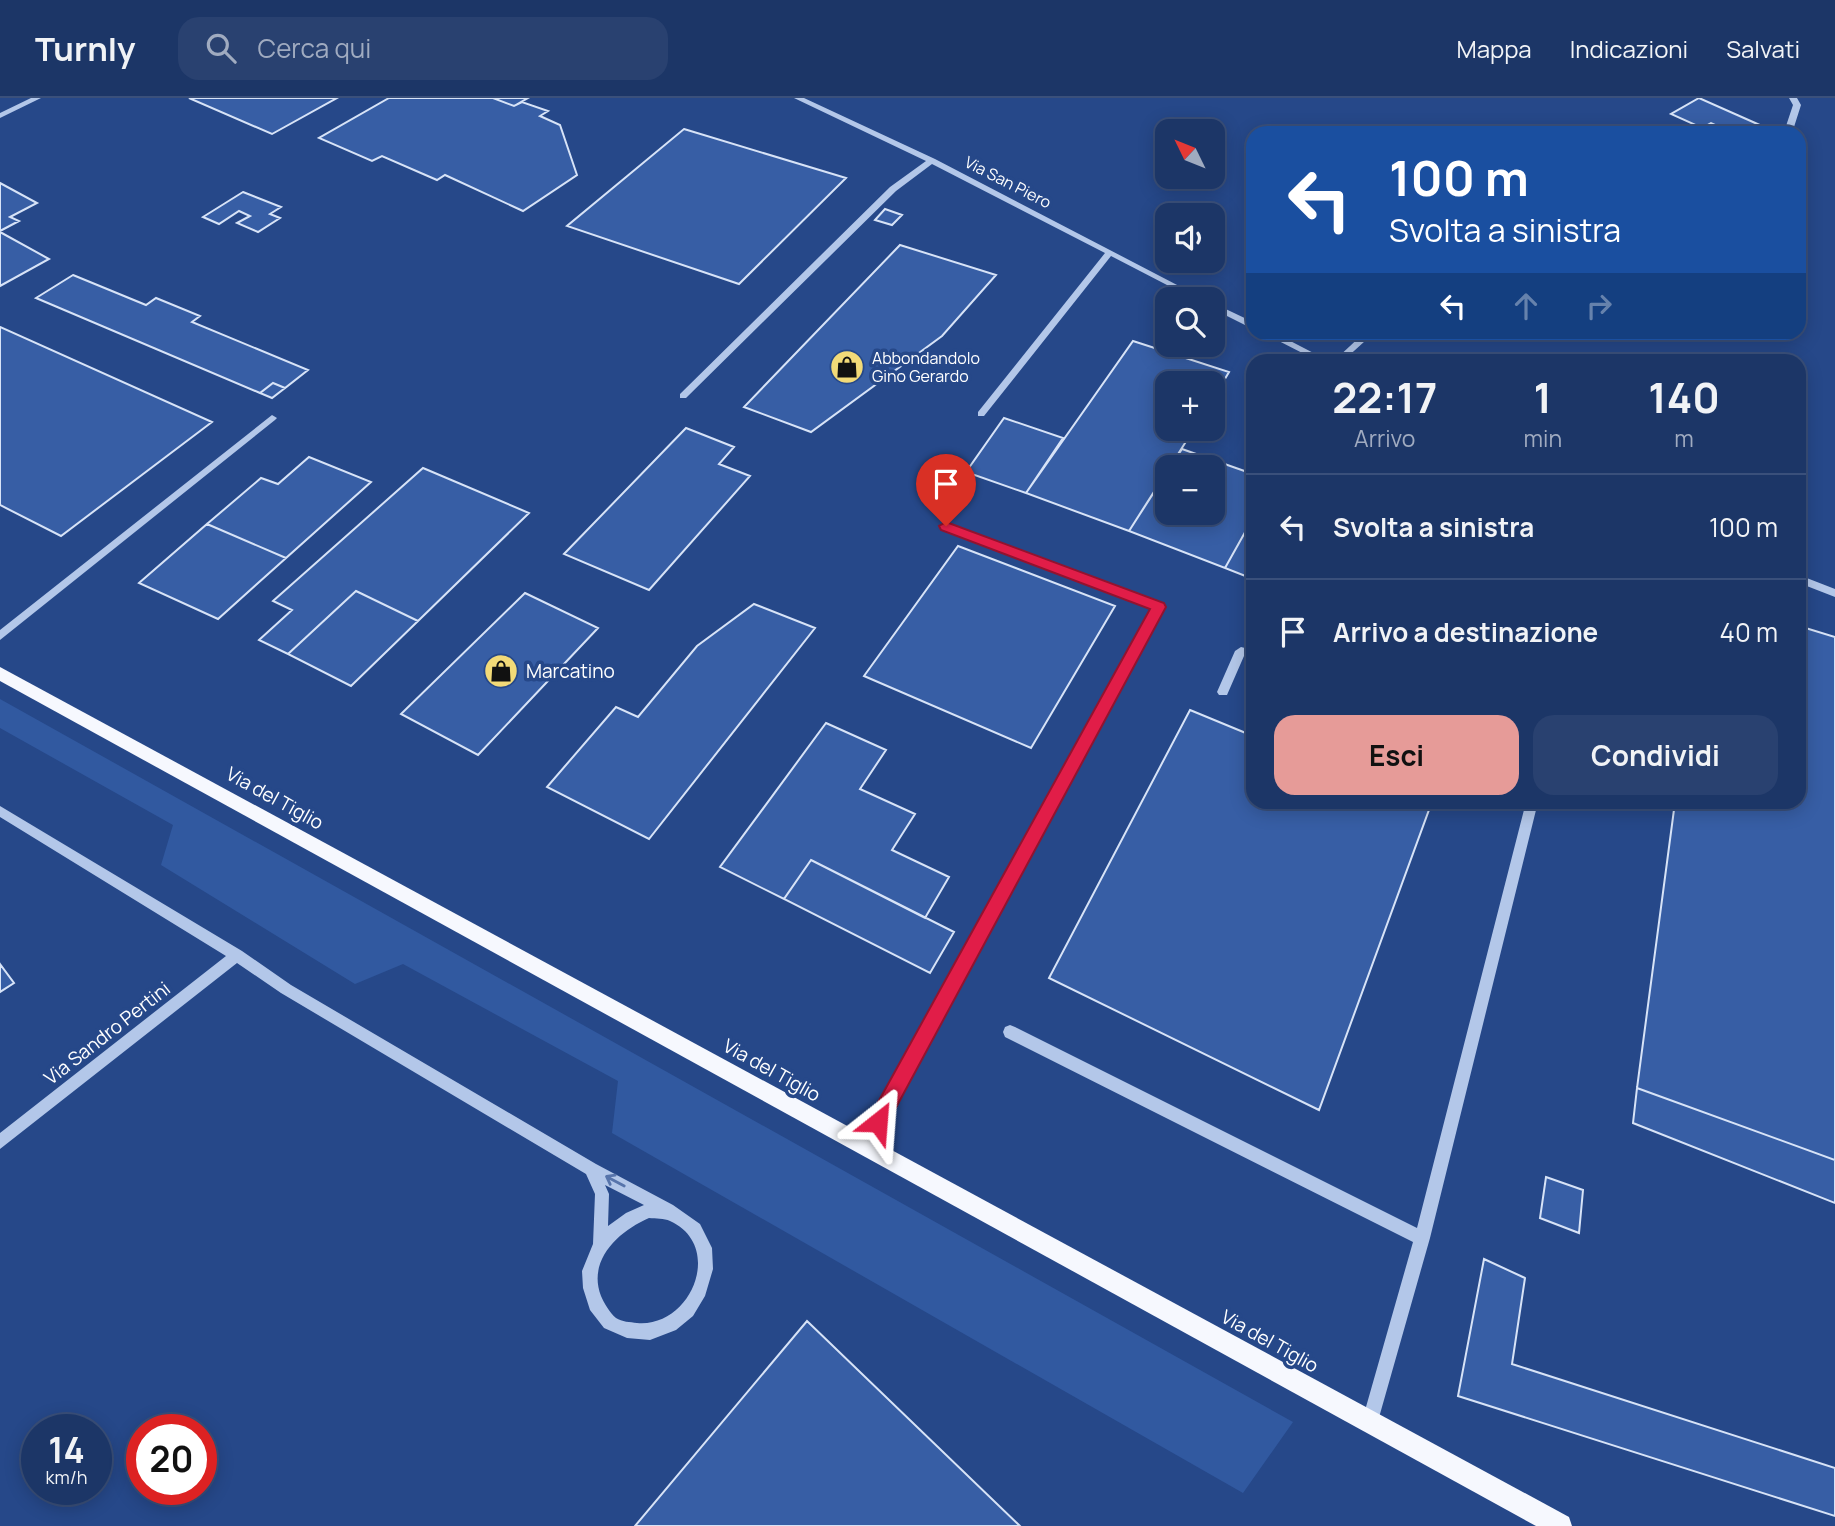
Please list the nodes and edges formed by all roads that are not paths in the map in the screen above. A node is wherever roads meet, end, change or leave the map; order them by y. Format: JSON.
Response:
{"nodes":[{"id":1,"x":37,"y":98,"type":"edge"},
{"id":2,"x":798,"y":98,"type":"edge"},
{"id":3,"x":1793,"y":98,"type":"edge"},
{"id":4,"x":0,"y":116,"type":"edge"},
{"id":5,"x":1790,"y":126,"type":"edge"},
{"id":6,"x":932,"y":161,"type":"junction"},
{"id":7,"x":1110,"y":252,"type":"junction"},
{"id":8,"x":1177,"y":287,"type":"edge"},
{"id":9,"x":1225,"y":312,"type":"edge"},
{"id":10,"x":1246,"y":322,"type":"edge"},
{"id":11,"x":1281,"y":340,"type":"edge"},
{"id":12,"x":1362,"y":340,"type":"edge"},
{"id":13,"x":1310,"y":354,"type":"edge"},
{"id":14,"x":1346,"y":354,"type":"edge"},
{"id":15,"x":683,"y":396,"type":"dead end"},
{"id":16,"x":981,"y":414,"type":"dead end"},
{"id":17,"x":272,"y":418,"type":"dead end"},
{"id":18,"x":946,"y":526,"type":"dead end"},
{"id":19,"x":1806,"y":582,"type":"edge"},
{"id":20,"x":1835,"y":593,"type":"edge"},
{"id":21,"x":0,"y":636,"type":"edge"},
{"id":22,"x":1246,"y":652,"type":"edge"},
{"id":23,"x":0,"y":673,"type":"edge"},
{"id":24,"x":1223,"y":692,"type":"dead end"},
{"id":25,"x":1530,"y":809,"type":"edge"},
{"id":26,"x":0,"y":811,"type":"edge"},
{"id":27,"x":237,"y":956,"type":"junction"},
{"id":28,"x":1010,"y":1032,"type":"dead end"},
{"id":29,"x":0,"y":1142,"type":"edge"},
{"id":30,"x":864,"y":1146,"type":"junction"},
{"id":31,"x":591,"y":1169,"type":"junction"},
{"id":32,"x":674,"y":1214,"type":"junction"},
{"id":33,"x":1422,"y":1238,"type":"junction"},
{"id":34,"x":600,"y":1244,"type":"junction"},
{"id":35,"x":1370,"y":1420,"type":"junction"},
{"id":36,"x":1560,"y":1526,"type":"edge"}],
"edges":[{"from":1,"to":4,"type":"street"},
{"from":2,"to":6,"type":"street","name":"Via San Piero"},
{"from":3,"to":5,"type":"lane"},
{"from":6,"to":7,"type":"street","name":"Via San Piero"},
{"from":6,"to":15,"type":"street"},
{"from":7,"to":8,"type":"street","name":"Via San Piero"},
{"from":7,"to":16,"type":"street"},
{"from":9,"to":10,"type":"street"},
{"from":11,"to":13,"type":"street"},
{"from":12,"to":14,"type":"street"},
{"from":17,"to":21,"type":"street"},
{"from":18,"to":30,"type":"street"},
{"from":19,"to":20,"type":"street"},
{"from":22,"to":24,"type":"street"},
{"from":23,"to":30,"type":"main road","name":"Via del Tiglio"},
{"from":25,"to":33,"type":"street"},
{"from":26,"to":27,"type":"street"},
{"from":27,"to":29,"type":"street","name":"Via Sandro Pertini"},
{"from":27,"to":31,"type":"street"},
{"from":28,"to":33,"type":"lane"},
{"from":30,"to":35,"type":"main road","name":"Via del Tiglio"},
{"from":32,"to":31,"type":"street","one_way":true},
{"from":31,"to":34,"type":"street"},
{"from":32,"to":34,"type":"street"},
{"from":32,"to":34,"type":"street"},
{"from":33,"to":35,"type":"street"},
{"from":35,"to":36,"type":"main road","name":"Via del Tiglio"}]}
